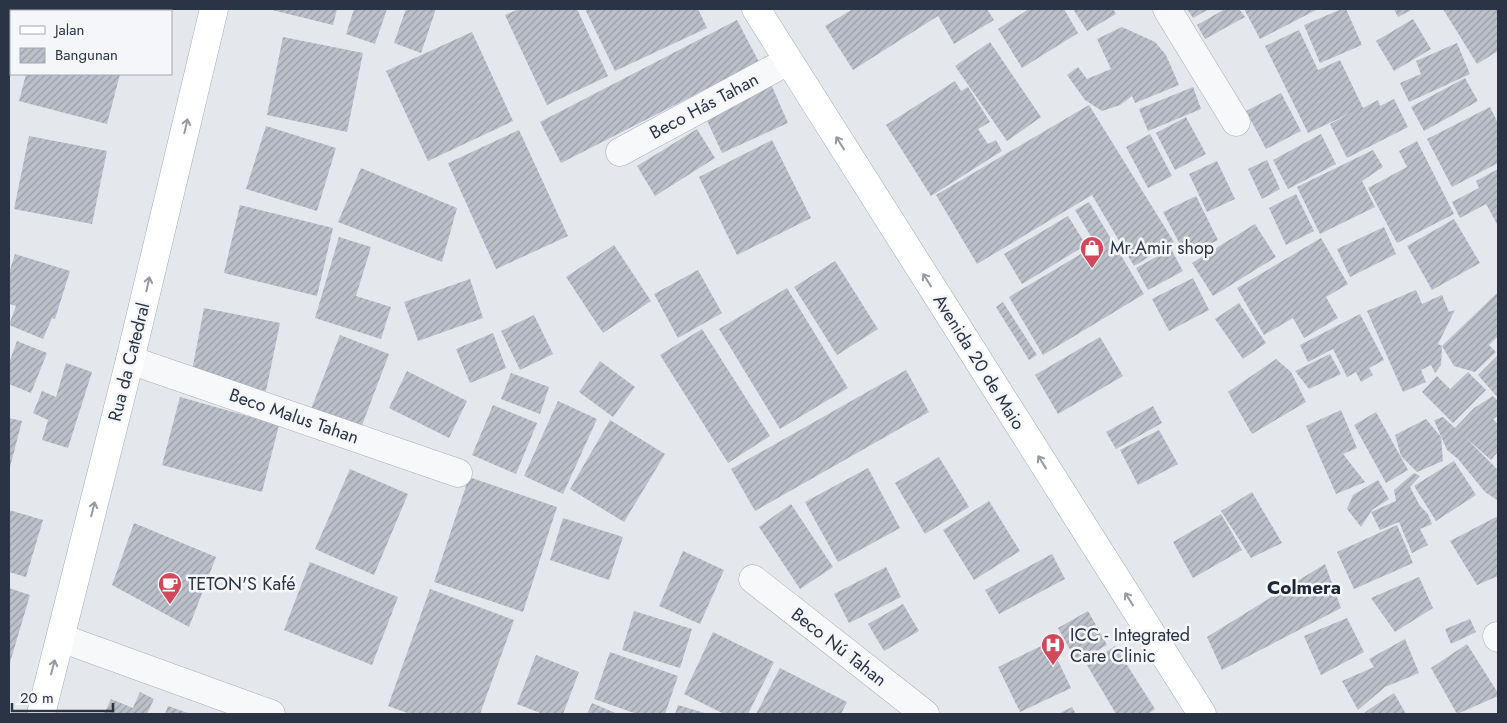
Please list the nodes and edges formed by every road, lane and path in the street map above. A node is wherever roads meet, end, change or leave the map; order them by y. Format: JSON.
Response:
{"nodes":[{"id":1,"x":214,"y":9,"type":"edge"},
{"id":2,"x":756,"y":9,"type":"edge"},
{"id":3,"x":1167,"y":9,"type":"edge"},
{"id":4,"x":788,"y":61,"type":"junction"},
{"id":5,"x":1236,"y":122,"type":"dead end"},
{"id":6,"x":620,"y":152,"type":"dead end"},
{"id":7,"x":130,"y":360,"type":"junction"},
{"id":8,"x":458,"y":473,"type":"dead end"},
{"id":9,"x":753,"y":580,"type":"dead end"},
{"id":10,"x":61,"y":638,"type":"junction"},
{"id":11,"x":41,"y":714,"type":"edge"},
{"id":12,"x":271,"y":714,"type":"edge"},
{"id":13,"x":925,"y":714,"type":"edge"},
{"id":14,"x":1202,"y":714,"type":"edge"}],
"edges":[{"from":7,"to":1,"type":"main road","name":"Rua da Catedral","one_way":true},
{"from":2,"to":4,"type":"main road","name":"Avenida 20 de Maio"},
{"from":3,"to":5,"type":"street"},
{"from":4,"to":6,"type":"street","name":"Beco Hás Tahan"},
{"from":14,"to":4,"type":"main road","name":"Avenida 20 de Maio","one_way":true},
{"from":7,"to":8,"type":"street","name":"Beco Malus Tahan"},
{"from":10,"to":7,"type":"main road","name":"Rua da Catedral","one_way":true},
{"from":9,"to":13,"type":"street","name":"Beco Nú Tahan"},
{"from":11,"to":10,"type":"main road","name":"Rua da Catedral","one_way":true},
{"from":10,"to":12,"type":"street"}]}
